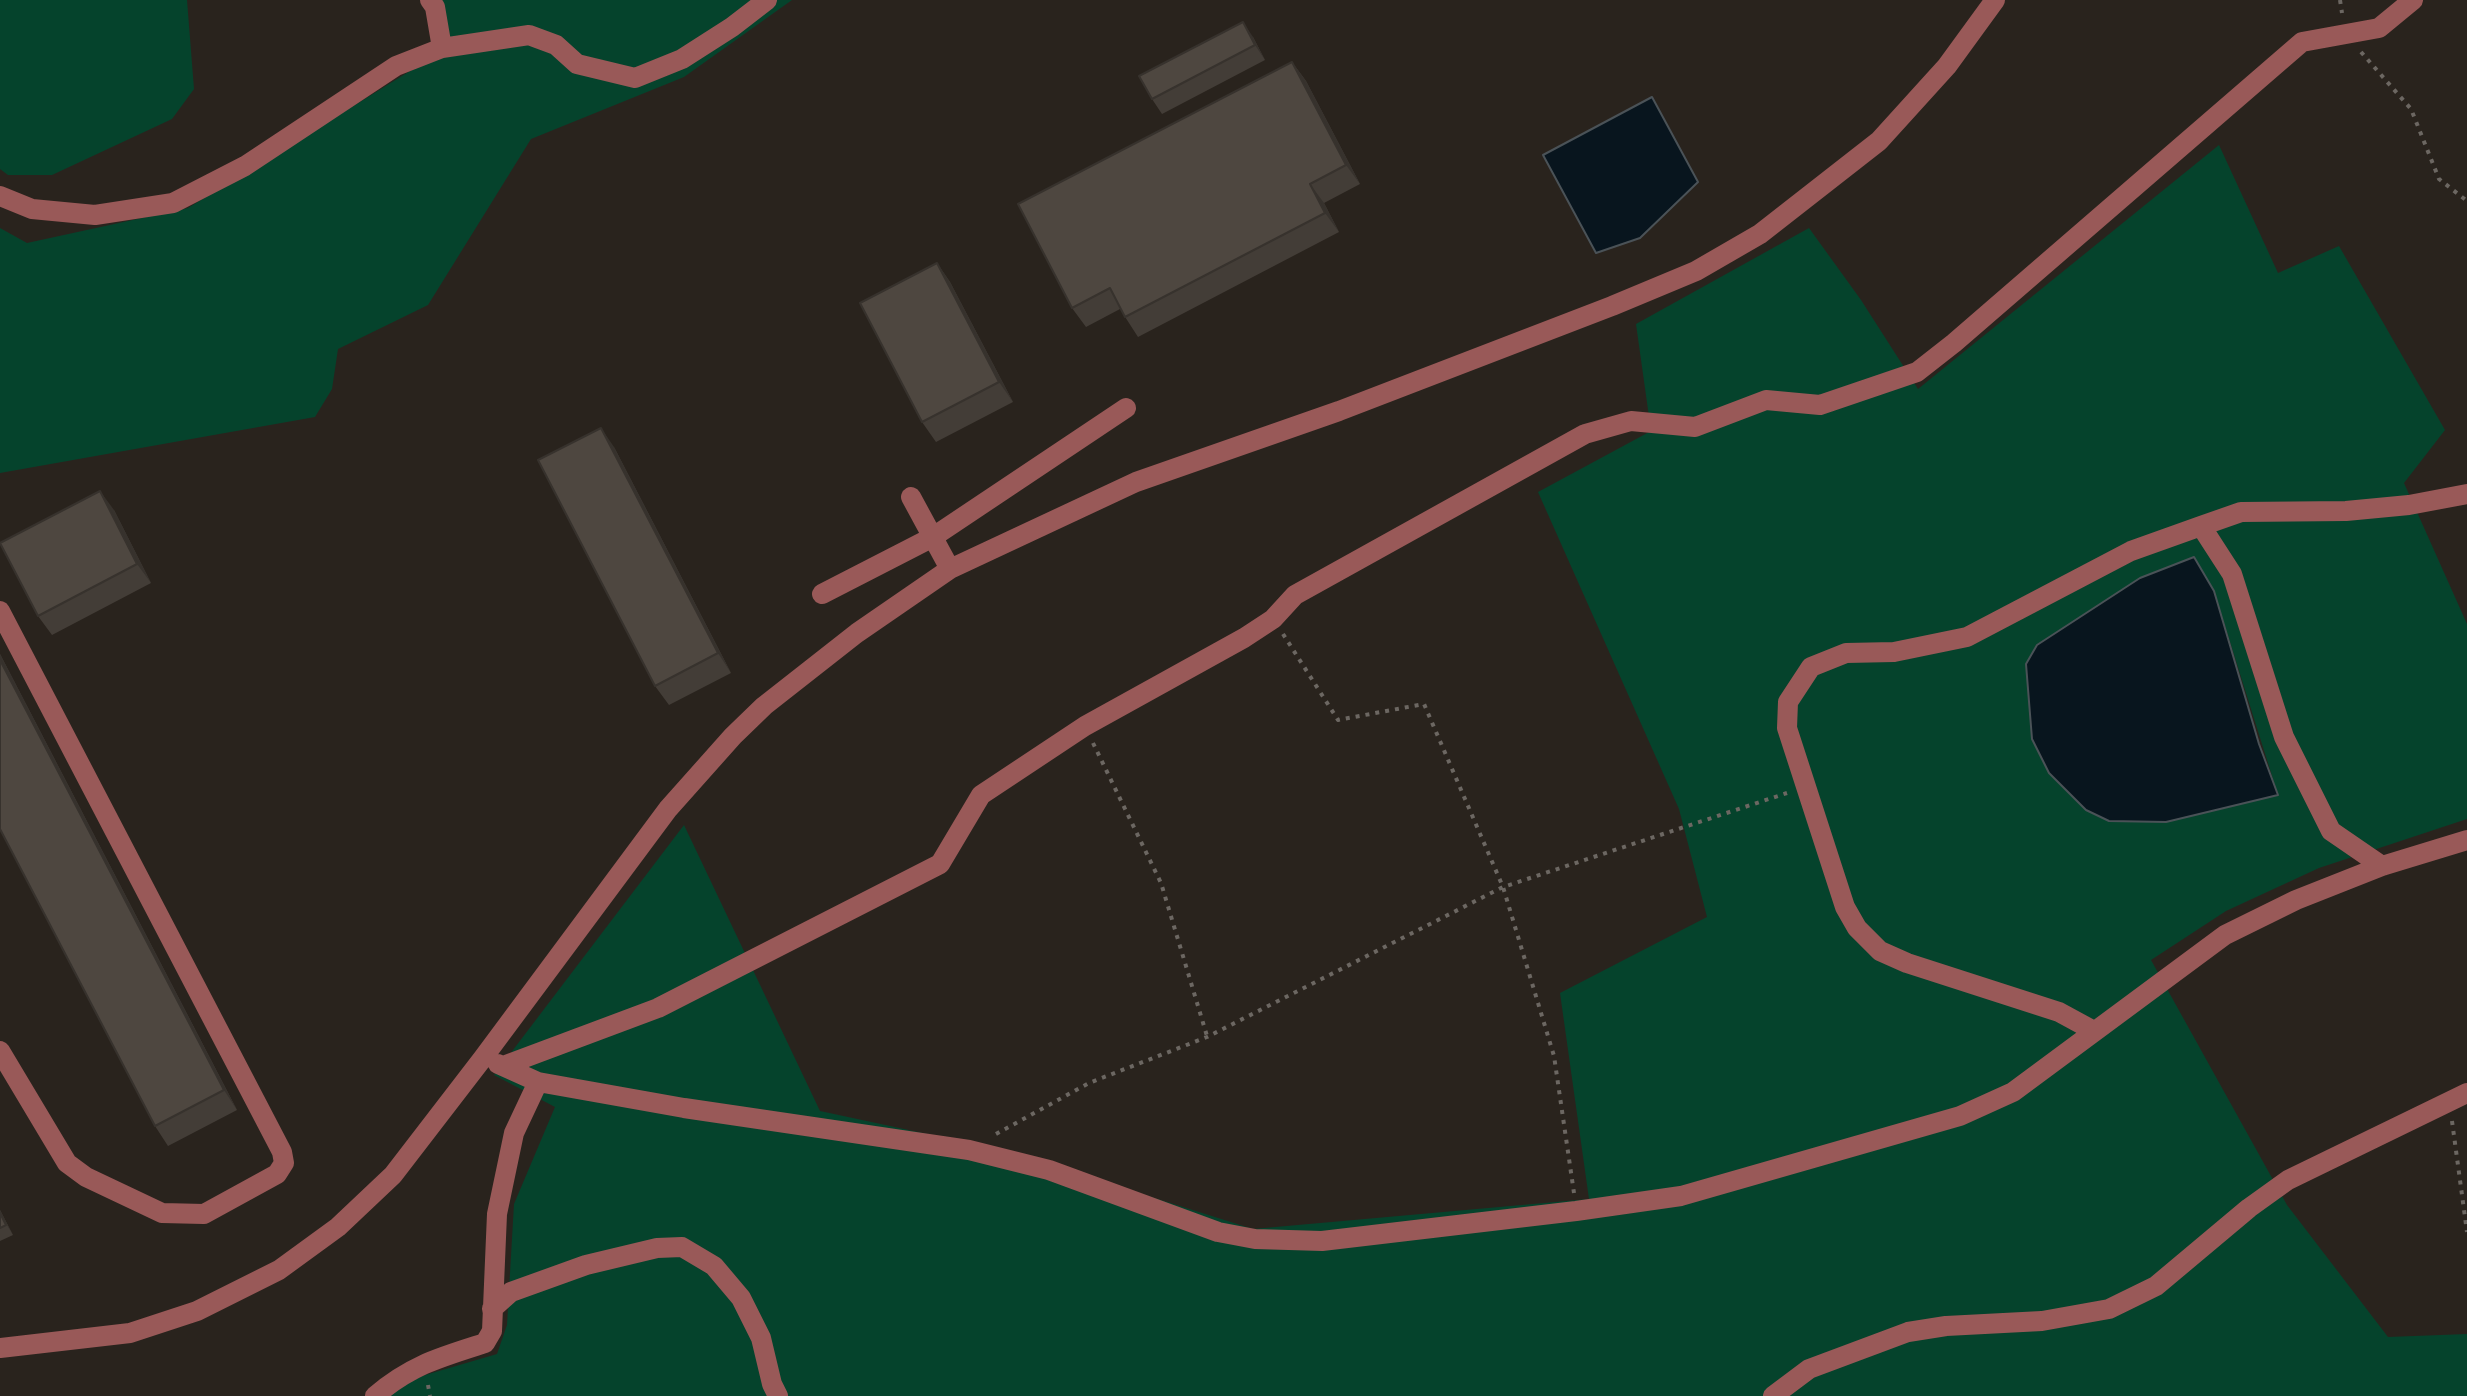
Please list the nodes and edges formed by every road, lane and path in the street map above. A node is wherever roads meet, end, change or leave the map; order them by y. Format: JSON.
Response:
{"nodes":[{"id":1,"x":430,"y":0,"type":"edge"},
{"id":2,"x":767,"y":0,"type":"edge"},
{"id":3,"x":1995,"y":0,"type":"edge"},
{"id":4,"x":2340,"y":0,"type":"edge"},
{"id":5,"x":2413,"y":0,"type":"edge"},
{"id":6,"x":2345,"y":34,"type":"junction"},
{"id":7,"x":442,"y":48,"type":"junction"},
{"id":8,"x":0,"y":196,"type":"edge"},
{"id":9,"x":2467,"y":201,"type":"edge"},
{"id":10,"x":1126,"y":408,"type":"dead end"},
{"id":11,"x":2467,"y":494,"type":"edge"},
{"id":12,"x":911,"y":497,"type":"dead end"},
{"id":13,"x":2201,"y":526,"type":"junction"},
{"id":14,"x":933,"y":537,"type":"junction"},
{"id":15,"x":950,"y":569,"type":"junction"},
{"id":16,"x":822,"y":594,"type":"dead end"},
{"id":17,"x":0,"y":611,"type":"edge"},
{"id":18,"x":1273,"y":619,"type":"junction"},
{"id":19,"x":1085,"y":726,"type":"junction"},
{"id":20,"x":1803,"y":773,"type":"junction"},
{"id":21,"x":2467,"y":840,"type":"edge"},
{"id":22,"x":2382,"y":866,"type":"junction"},
{"id":23,"x":1503,"y":887,"type":"junction"},
{"id":24,"x":2094,"y":1031,"type":"junction"},
{"id":25,"x":1207,"y":1037,"type":"junction"},
{"id":26,"x":0,"y":1051,"type":"edge"},
{"id":27,"x":493,"y":1062,"type":"junction"},
{"id":28,"x":538,"y":1082,"type":"junction"},
{"id":29,"x":2458,"y":1098,"type":"edge"},
{"id":30,"x":969,"y":1150,"type":"junction"},
{"id":31,"x":1576,"y":1211,"type":"junction"},
{"id":32,"x":2467,"y":1232,"type":"edge"},
{"id":33,"x":492,"y":1309,"type":"junction"},
{"id":34,"x":0,"y":1348,"type":"edge"},
{"id":35,"x":375,"y":1396,"type":"edge"},
{"id":36,"x":778,"y":1396,"type":"edge"},
{"id":37,"x":1773,"y":1396,"type":"edge"}],
"edges":[{"from":1,"to":7,"type":"street"},
{"from":2,"to":7,"type":"street"},
{"from":3,"to":15,"type":"street"},
{"from":4,"to":6,"type":"path"},
{"from":5,"to":6,"type":"street"},
{"from":6,"to":9,"type":"path"},
{"from":6,"to":18,"type":"street"},
{"from":7,"to":8,"type":"street"},
{"from":10,"to":14,"type":"street"},
{"from":11,"to":13,"type":"street"},
{"from":12,"to":14,"type":"street"},
{"from":13,"to":20,"type":"street"},
{"from":13,"to":22,"type":"street"},
{"from":14,"to":15,"type":"street"},
{"from":14,"to":16,"type":"street"},
{"from":15,"to":27,"type":"street"},
{"from":17,"to":26,"type":"street"},
{"from":18,"to":19,"type":"street"},
{"from":18,"to":23,"type":"path"},
{"from":19,"to":25,"type":"path"},
{"from":19,"to":27,"type":"street"},
{"from":20,"to":23,"type":"path"},
{"from":20,"to":24,"type":"street"},
{"from":21,"to":22,"type":"street"},
{"from":22,"to":24,"type":"street"},
{"from":23,"to":25,"type":"path"},
{"from":23,"to":31,"type":"path"},
{"from":24,"to":31,"type":"street"},
{"from":25,"to":30,"type":"path"},
{"from":27,"to":28,"type":"street"},
{"from":27,"to":34,"type":"street"},
{"from":28,"to":30,"type":"street"},
{"from":28,"to":33,"type":"street"},
{"from":29,"to":32,"type":"path"},
{"from":29,"to":37,"type":"street"},
{"from":30,"to":31,"type":"street"},
{"from":33,"to":35,"type":"street"},
{"from":33,"to":36,"type":"street"}]}
